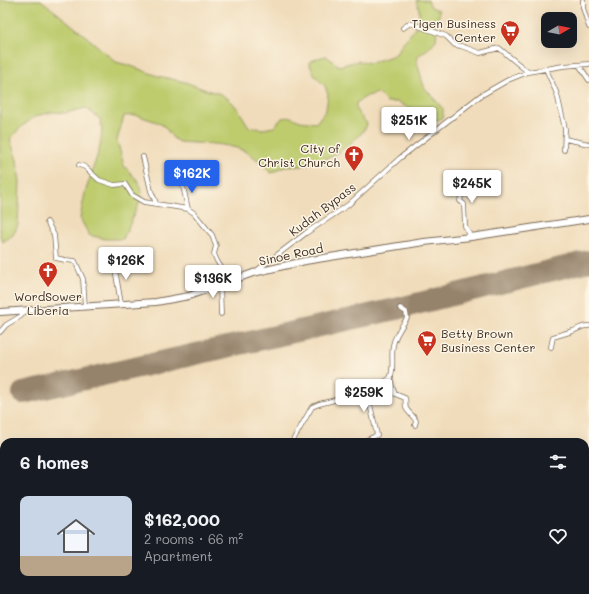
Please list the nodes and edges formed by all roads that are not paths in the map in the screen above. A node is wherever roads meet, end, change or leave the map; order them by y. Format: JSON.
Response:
{"nodes":[{"id":1,"x":583,"y":0,"type":"edge"},
{"id":2,"x":589,"y":26,"type":"edge"},
{"id":3,"x":402,"y":28,"type":"dead end"},
{"id":4,"x":589,"y":64,"type":"edge"},
{"id":5,"x":579,"y":65,"type":"junction"},
{"id":6,"x":546,"y":69,"type":"junction"},
{"id":7,"x":528,"y":72,"type":"junction"},
{"id":8,"x":589,"y":80,"type":"edge"},
{"id":9,"x":565,"y":139,"type":"junction"},
{"id":10,"x":589,"y":144,"type":"edge"},
{"id":11,"x":564,"y":150,"type":"dead end"},
{"id":12,"x":143,"y":157,"type":"dead end"},
{"id":13,"x":79,"y":165,"type":"dead end"},
{"id":14,"x":470,"y":178,"type":"dead end"},
{"id":15,"x":183,"y":186,"type":"dead end"},
{"id":16,"x":156,"y":203,"type":"junction"},
{"id":17,"x":188,"y":209,"type":"junction"},
{"id":18,"x":589,"y":219,"type":"edge"},
{"id":19,"x":47,"y":222,"type":"dead end"},
{"id":20,"x":471,"y":237,"type":"junction"},
{"id":21,"x":113,"y":264,"type":"dead end"},
{"id":22,"x":253,"y":273,"type":"junction"},
{"id":23,"x":230,"y":281,"type":"junction"},
{"id":24,"x":220,"y":284,"type":"junction"},
{"id":25,"x":120,"y":304,"type":"junction"},
{"id":26,"x":85,"y":307,"type":"junction"},
{"id":27,"x":400,"y":308,"type":"dead end"},
{"id":28,"x":25,"y":311,"type":"junction"},
{"id":29,"x":0,"y":312,"type":"edge"},
{"id":30,"x":221,"y":314,"type":"dead end"},
{"id":31,"x":589,"y":326,"type":"edge"},
{"id":32,"x":0,"y":332,"type":"edge"},
{"id":33,"x":551,"y":347,"type":"dead end"},
{"id":34,"x":391,"y":377,"type":"junction"},
{"id":35,"x":369,"y":389,"type":"junction"},
{"id":36,"x":415,"y":425,"type":"dead end"},
{"id":37,"x":294,"y":438,"type":"edge"},
{"id":38,"x":371,"y":438,"type":"edge"}],
"edges":[{"from":1,"to":2,"type":"street"},
{"from":3,"to":7,"type":"street"},
{"from":4,"to":5,"type":"street","name":"Kudah Bypass"},
{"from":5,"to":6,"type":"street","name":"Kudah Bypass"},
{"from":5,"to":8,"type":"street"},
{"from":6,"to":7,"type":"street","name":"Kudah Bypass"},
{"from":6,"to":9,"type":"street"},
{"from":7,"to":22,"type":"street","name":"Kudah Bypass"},
{"from":9,"to":10,"type":"street"},
{"from":9,"to":11,"type":"street"},
{"from":12,"to":16,"type":"street"},
{"from":13,"to":16,"type":"street"},
{"from":14,"to":20,"type":"street"},
{"from":15,"to":17,"type":"street"},
{"from":16,"to":17,"type":"street"},
{"from":17,"to":23,"type":"street"},
{"from":18,"to":20,"type":"highway","name":"Sinoe Road"},
{"from":19,"to":26,"type":"street"},
{"from":20,"to":22,"type":"highway","name":"Sinoe Road"},
{"from":21,"to":25,"type":"street"},
{"from":22,"to":23,"type":"highway","name":"Sinoe Road"},
{"from":23,"to":24,"type":"highway","name":"Sinoe Road"},
{"from":24,"to":25,"type":"highway","name":"Sinoe Road"},
{"from":24,"to":30,"type":"street"},
{"from":25,"to":26,"type":"highway","name":"Sinoe Road"},
{"from":26,"to":28,"type":"highway","name":"Sinoe Road"},
{"from":27,"to":34,"type":"street"},
{"from":28,"to":29,"type":"highway","name":"Sinoe Road"},
{"from":28,"to":32,"type":"street"},
{"from":31,"to":33,"type":"street"},
{"from":34,"to":35,"type":"street"},
{"from":34,"to":36,"type":"street"},
{"from":35,"to":37,"type":"street"},
{"from":35,"to":38,"type":"street"}]}
